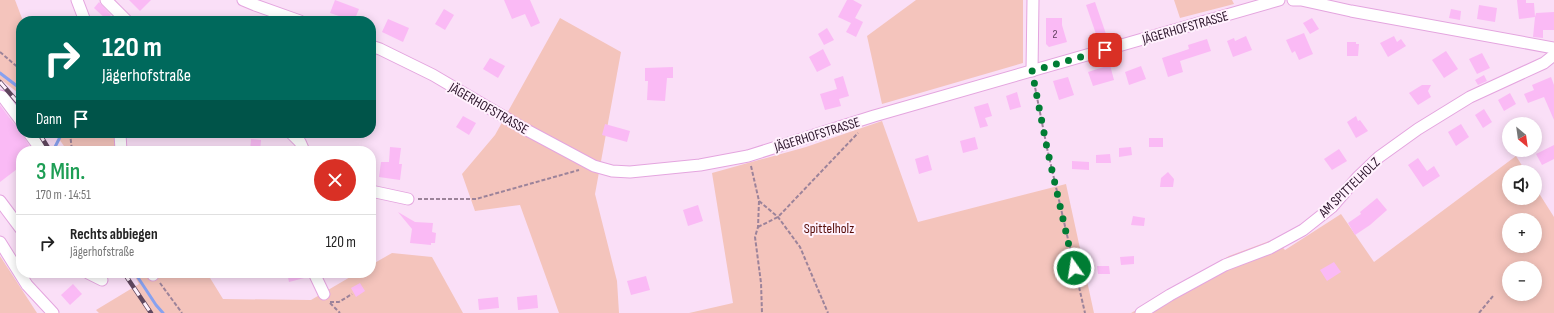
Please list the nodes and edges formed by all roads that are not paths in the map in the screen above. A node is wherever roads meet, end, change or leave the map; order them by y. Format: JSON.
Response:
{"nodes":[{"id":1,"x":77,"y":0,"type":"edge"},
{"id":2,"x":106,"y":0,"type":"edge"},
{"id":3,"x":243,"y":0,"type":"edge"},
{"id":4,"x":1033,"y":0,"type":"edge"},
{"id":5,"x":1279,"y":0,"type":"edge"},
{"id":6,"x":1293,"y":0,"type":"edge"},
{"id":7,"x":83,"y":16,"type":"edge"},
{"id":8,"x":122,"y":16,"type":"edge"},
{"id":9,"x":285,"y":16,"type":"edge"},
{"id":10,"x":376,"y":48,"type":"edge"},
{"id":11,"x":1554,"y":48,"type":"edge"},
{"id":12,"x":1554,"y":55,"type":"edge"},
{"id":13,"x":1032,"y":71,"type":"junction"},
{"id":14,"x":0,"y":96,"type":"edge"},
{"id":15,"x":16,"y":114,"type":"edge"},
{"id":16,"x":296,"y":138,"type":"edge"},
{"id":17,"x":302,"y":146,"type":"edge"},
{"id":18,"x":376,"y":192,"type":"edge"},
{"id":19,"x":408,"y":199,"type":"road end"},
{"id":20,"x":0,"y":201,"type":"edge"},
{"id":21,"x":16,"y":222,"type":"edge"},
{"id":22,"x":0,"y":242,"type":"edge"},
{"id":23,"x":16,"y":267,"type":"edge"},
{"id":24,"x":23,"y":278,"type":"edge"},
{"id":25,"x":98,"y":278,"type":"edge"},
{"id":26,"x":317,"y":278,"type":"edge"},
{"id":27,"x":102,"y":280,"type":"dead end"},
{"id":28,"x":327,"y":298,"type":"road end"},
{"id":29,"x":53,"y":313,"type":"edge"},
{"id":30,"x":1141,"y":313,"type":"edge"}],
"edges":[{"from":1,"to":7,"type":"street"},
{"from":2,"to":8,"type":"street"},
{"from":3,"to":9,"type":"street"},
{"from":4,"to":13,"type":"street"},
{"from":5,"to":13,"type":"street","name":"JÄGERHOFSTRASSE"},
{"from":6,"to":11,"type":"street"},
{"from":10,"to":13,"type":"street","name":"JÄGERHOFSTRASSE"},
{"from":12,"to":30,"type":"street","name":"AM SPITTELHOLZ"},
{"from":14,"to":15,"type":"street"},
{"from":16,"to":17,"type":"street"},
{"from":18,"to":19,"type":"street"},
{"from":20,"to":21,"type":"street"},
{"from":22,"to":23,"type":"street"},
{"from":24,"to":29,"type":"street"},
{"from":25,"to":27,"type":"street"},
{"from":26,"to":28,"type":"street"}]}
